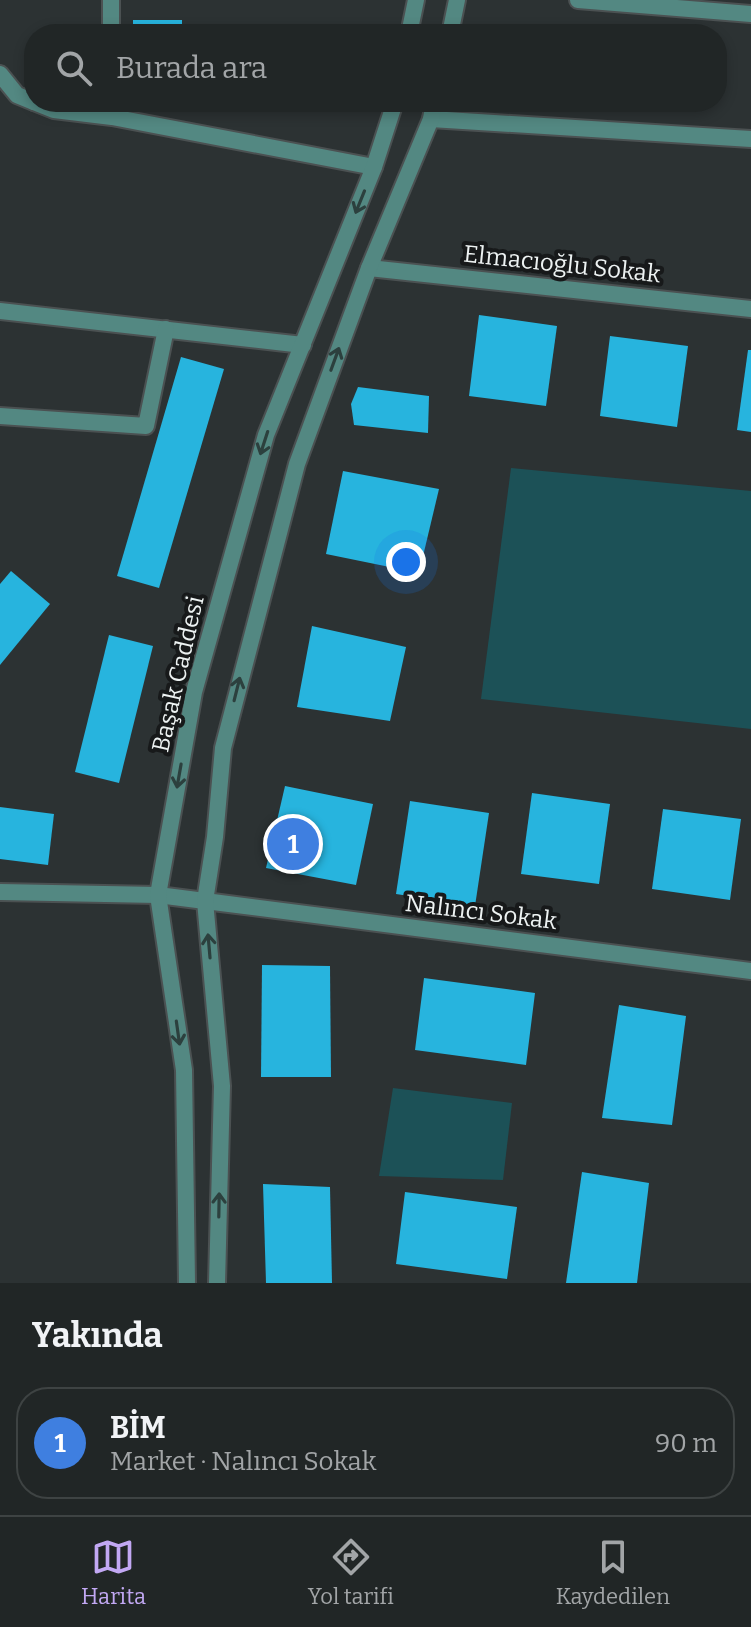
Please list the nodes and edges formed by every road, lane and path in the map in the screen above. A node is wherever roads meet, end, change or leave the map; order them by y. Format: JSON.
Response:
{"nodes":[{"id":1,"x":111,"y":0,"type":"edge"},
{"id":2,"x":416,"y":0,"type":"edge"},
{"id":3,"x":457,"y":0,"type":"edge"},
{"id":4,"x":578,"y":0,"type":"edge"},
{"id":5,"x":751,"y":14,"type":"edge"},
{"id":6,"x":111,"y":24,"type":"edge"},
{"id":7,"x":411,"y":24,"type":"edge"},
{"id":8,"x":452,"y":24,"type":"edge"},
{"id":9,"x":0,"y":74,"type":"edge"},
{"id":10,"x":24,"y":98,"type":"edge"},
{"id":11,"x":121,"y":112,"type":"edge"},
{"id":12,"x":392,"y":112,"type":"edge"},
{"id":13,"x":431,"y":112,"type":"edge"},
{"id":14,"x":454,"y":112,"type":"edge"},
{"id":15,"x":751,"y":139,"type":"edge"},
{"id":16,"x":374,"y":167,"type":"junction"},
{"id":17,"x":369,"y":268,"type":"junction"},
{"id":18,"x":751,"y":309,"type":"edge"},
{"id":19,"x":0,"y":311,"type":"edge"},
{"id":20,"x":166,"y":329,"type":"junction"},
{"id":21,"x":303,"y":345,"type":"junction"},
{"id":22,"x":0,"y":416,"type":"edge"},
{"id":23,"x":0,"y":892,"type":"edge"},
{"id":24,"x":158,"y":895,"type":"junction"},
{"id":25,"x":205,"y":901,"type":"junction"},
{"id":26,"x":751,"y":971,"type":"edge"},
{"id":27,"x":187,"y":1283,"type":"edge"},
{"id":28,"x":217,"y":1283,"type":"edge"}],
"edges":[{"from":1,"to":6,"type":"street"},
{"from":2,"to":7,"type":"street"},
{"from":3,"to":8,"type":"street"},
{"from":4,"to":5,"type":"street"},
{"from":9,"to":10,"type":"street"},
{"from":11,"to":16,"type":"street"},
{"from":12,"to":16,"type":"street","name":"Başak Caddesi"},
{"from":13,"to":17,"type":"street"},
{"from":14,"to":15,"type":"street"},
{"from":16,"to":21,"type":"street","name":"Başak Caddesi","one_way":true},
{"from":17,"to":18,"type":"street","name":"Elmacıoğlu Sokak"},
{"from":25,"to":17,"type":"street","one_way":true},
{"from":19,"to":20,"type":"street"},
{"from":20,"to":21,"type":"street"},
{"from":20,"to":22,"type":"street"},
{"from":21,"to":24,"type":"street","name":"Başak Caddesi","one_way":true},
{"from":23,"to":24,"type":"street","name":"Nalıncı Sokak"},
{"from":24,"to":25,"type":"street","name":"Nalıncı Sokak"},
{"from":24,"to":27,"type":"street","name":"Başak Caddesi","one_way":true},
{"from":25,"to":26,"type":"street","name":"Nalıncı Sokak"},
{"from":28,"to":25,"type":"street","one_way":true}]}
